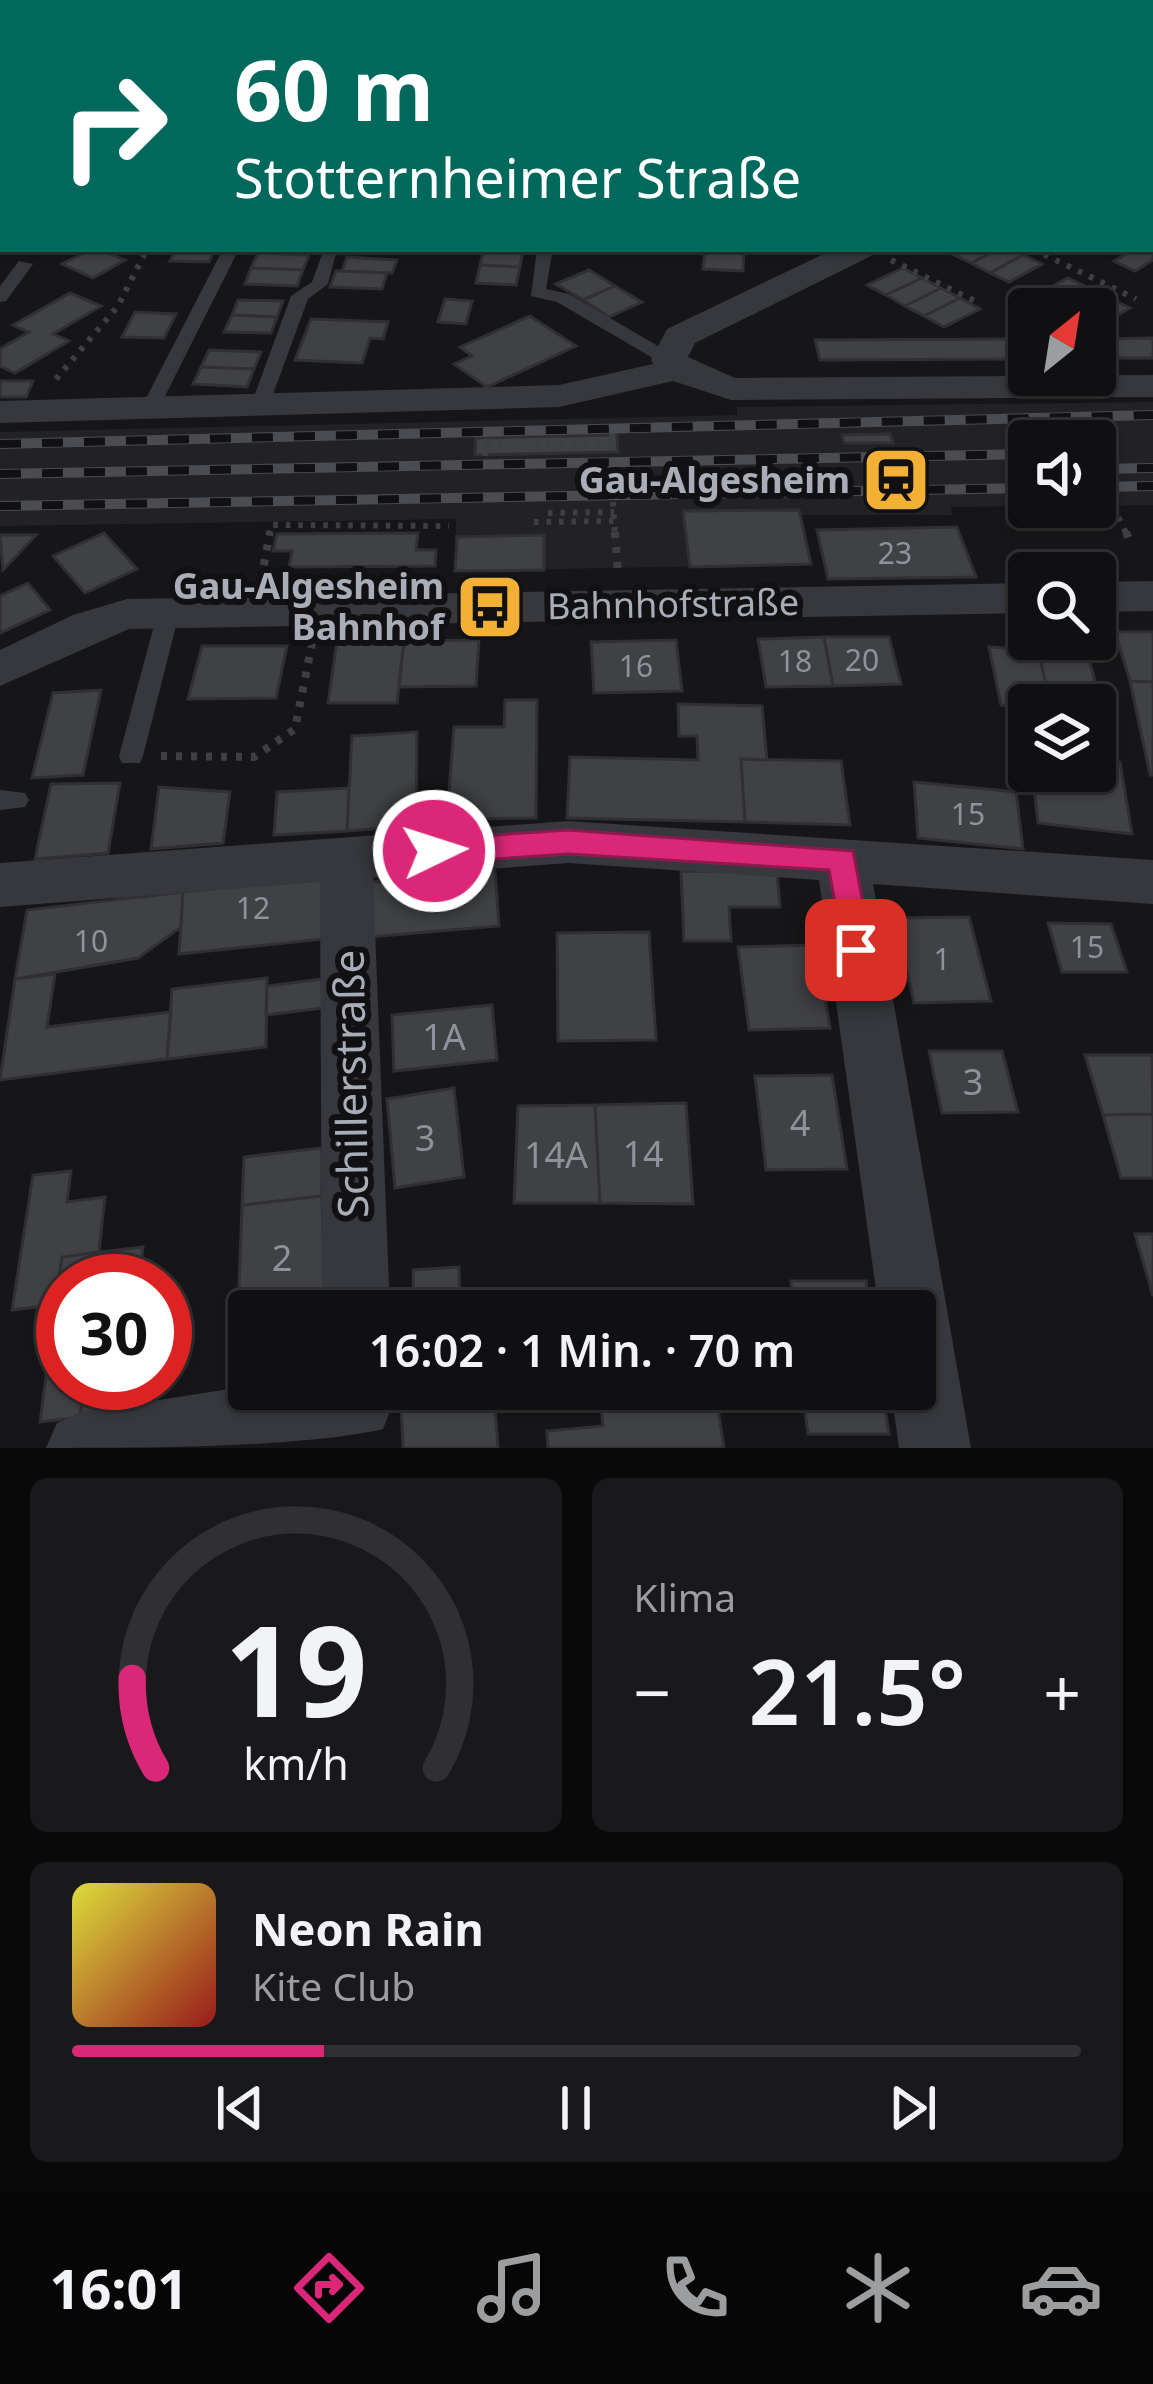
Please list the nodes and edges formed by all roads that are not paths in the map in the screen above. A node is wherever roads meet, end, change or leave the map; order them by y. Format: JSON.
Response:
{"nodes":[{"id":1,"x":229,"y":252,"type":"edge"},
{"id":2,"x":333,"y":252,"type":"edge"},
{"id":3,"x":544,"y":252,"type":"edge"},
{"id":4,"x":874,"y":254,"type":"edge"},
{"id":5,"x":25,"y":264,"type":"dead end"},
{"id":6,"x":0,"y":297,"type":"edge"},
{"id":7,"x":674,"y":364,"type":"junction"},
{"id":8,"x":1153,"y":386,"type":"edge"},
{"id":9,"x":260,"y":405,"type":"junction"},
{"id":10,"x":150,"y":408,"type":"junction"},
{"id":11,"x":14,"y":412,"type":"edge"},
{"id":12,"x":1153,"y":596,"type":"edge"},
{"id":13,"x":1116,"y":597,"type":"edge"},
{"id":14,"x":1008,"y":598,"type":"edge"},
{"id":15,"x":168,"y":614,"type":"junction"},
{"id":16,"x":0,"y":669,"type":"edge"},
{"id":17,"x":130,"y":756,"type":"road end"},
{"id":18,"x":346,"y":856,"type":"junction"},
{"id":19,"x":842,"y":859,"type":"junction"},
{"id":20,"x":0,"y":885,"type":"edge"},
{"id":21,"x":1151,"y":887,"type":"edge"},
{"id":22,"x":356,"y":1290,"type":"edge"},
{"id":23,"x":911,"y":1290,"type":"edge"},
{"id":24,"x":929,"y":1410,"type":"edge"},
{"id":25,"x":358,"y":1414,"type":"edge"},
{"id":26,"x":82,"y":1448,"type":"edge"},
{"id":27,"x":935,"y":1448,"type":"edge"}],
"edges":[{"from":1,"to":10,"type":"lane"},
{"from":2,"to":9,"type":"lane"},
{"from":3,"to":7,"type":"lane"},
{"from":4,"to":7,"type":"street"},
{"from":5,"to":6,"type":"lane"},
{"from":7,"to":8,"type":"street"},
{"from":7,"to":9,"type":"street"},
{"from":9,"to":10,"type":"street"},
{"from":10,"to":11,"type":"street"},
{"from":12,"to":13,"type":"street"},
{"from":14,"to":15,"type":"street","name":"Bahnhofstraße"},
{"from":15,"to":16,"type":"street","name":"Bahnhofstraße"},
{"from":15,"to":17,"type":"lane"},
{"from":18,"to":19,"type":"street"},
{"from":18,"to":20,"type":"street"},
{"from":18,"to":22,"type":"street","name":"Schillerstraße"},
{"from":19,"to":21,"type":"street"},
{"from":19,"to":23,"type":"street"},
{"from":24,"to":27,"type":"street"},
{"from":25,"to":26,"type":"street"}]}
